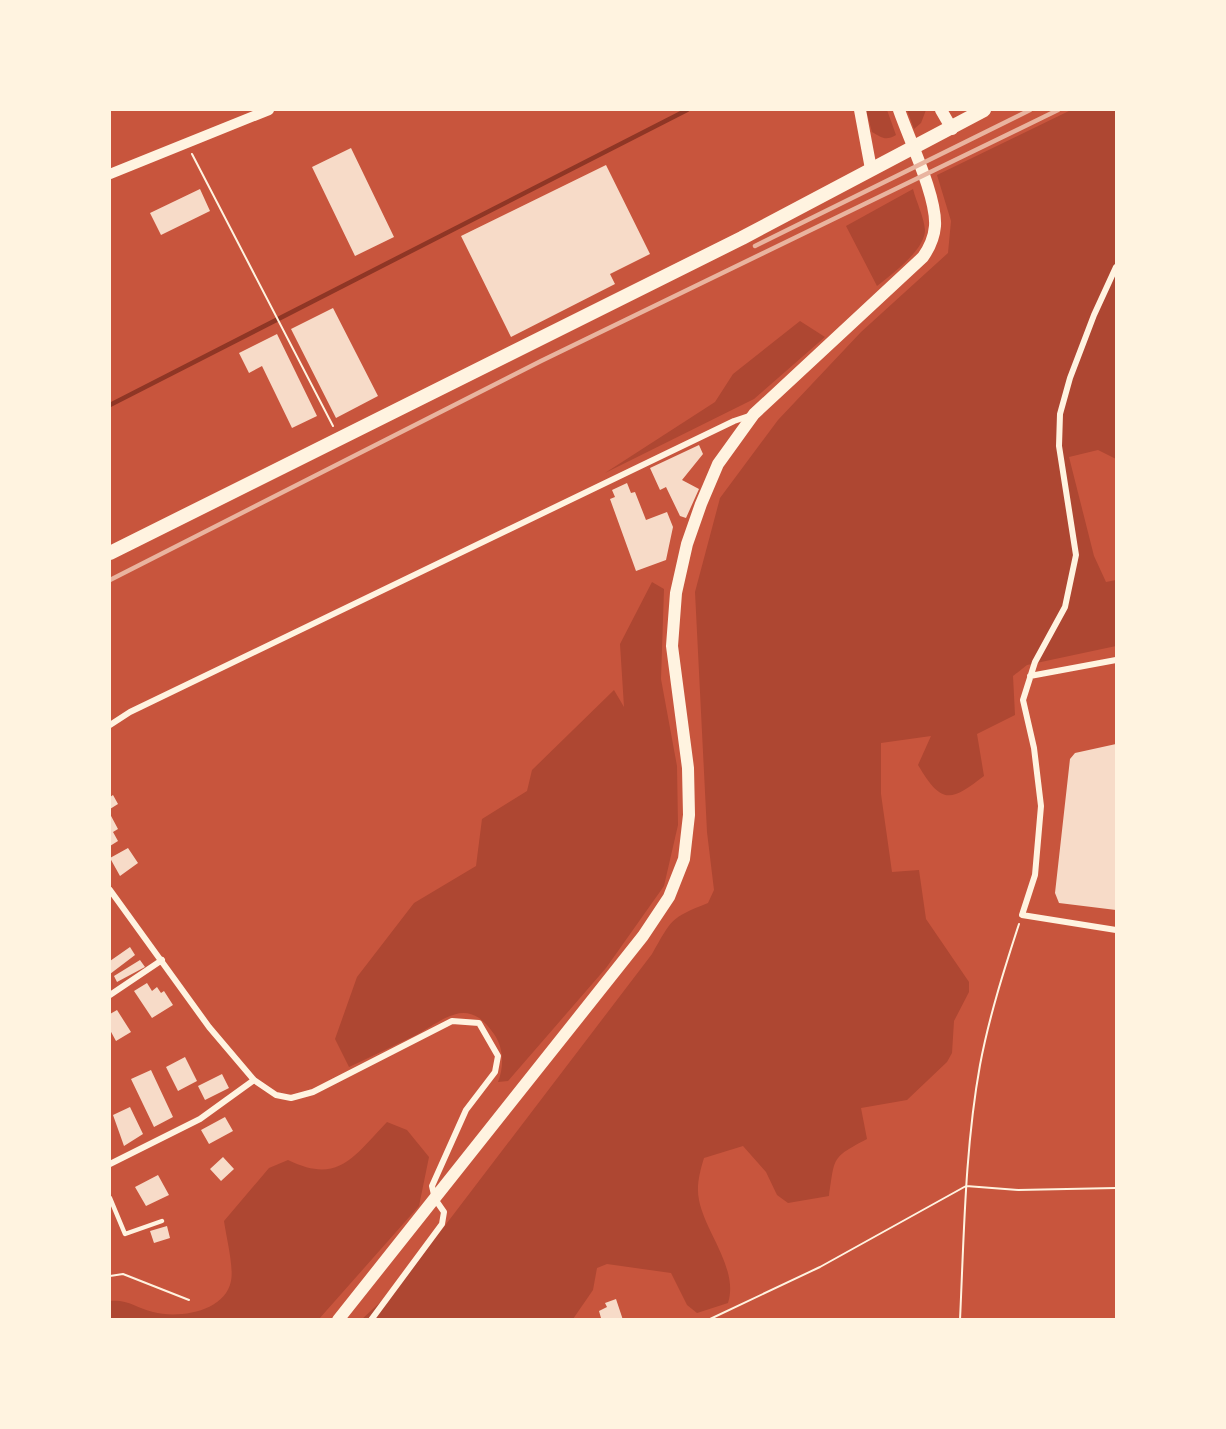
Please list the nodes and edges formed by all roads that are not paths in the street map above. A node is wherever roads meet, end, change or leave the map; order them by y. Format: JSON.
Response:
{"nodes":[{"id":1,"x":269,"y":110,"type":"edge"},
{"id":2,"x":860,"y":110,"type":"edge"},
{"id":3,"x":899,"y":110,"type":"edge"},
{"id":4,"x":941,"y":110,"type":"edge"},
{"id":5,"x":984,"y":110,"type":"edge"},
{"id":6,"x":952,"y":129,"type":"junction"},
{"id":7,"x":871,"y":169,"type":"junction"},
{"id":8,"x":110,"y":174,"type":"edge"},
{"id":9,"x":1116,"y":267,"type":"edge"},
{"id":10,"x":754,"y":414,"type":"junction"},
{"id":11,"x":110,"y":553,"type":"edge"},
{"id":12,"x":1116,"y":660,"type":"edge"},
{"id":13,"x":1030,"y":676,"type":"junction"},
{"id":14,"x":110,"y":725,"type":"edge"},
{"id":15,"x":110,"y":891,"type":"edge"},
{"id":16,"x":1116,"y":930,"type":"edge"},
{"id":17,"x":162,"y":960,"type":"junction"},
{"id":18,"x":110,"y":995,"type":"edge"},
{"id":19,"x":254,"y":1080,"type":"junction"},
{"id":20,"x":110,"y":1162,"type":"edge"},
{"id":21,"x":110,"y":1198,"type":"edge"},
{"id":22,"x":435,"y":1199,"type":"junction"},
{"id":23,"x":162,"y":1221,"type":"dead end"},
{"id":24,"x":338,"y":1320,"type":"edge"},
{"id":25,"x":371,"y":1320,"type":"edge"}],
"edges":[{"from":1,"to":8,"type":"street"},
{"from":2,"to":7,"type":"main road"},
{"from":3,"to":10,"type":"main road"},
{"from":4,"to":6,"type":"main road"},
{"from":5,"to":6,"type":"main road"},
{"from":6,"to":7,"type":"main road"},
{"from":7,"to":11,"type":"main road"},
{"from":9,"to":13,"type":"street"},
{"from":10,"to":14,"type":"street"},
{"from":10,"to":22,"type":"main road"},
{"from":12,"to":13,"type":"street"},
{"from":13,"to":16,"type":"street"},
{"from":15,"to":17,"type":"street"},
{"from":17,"to":18,"type":"street"},
{"from":17,"to":19,"type":"street"},
{"from":19,"to":20,"type":"street"},
{"from":19,"to":22,"type":"street"},
{"from":21,"to":23,"type":"lane"},
{"from":22,"to":24,"type":"main road"},
{"from":22,"to":25,"type":"street"}]}
